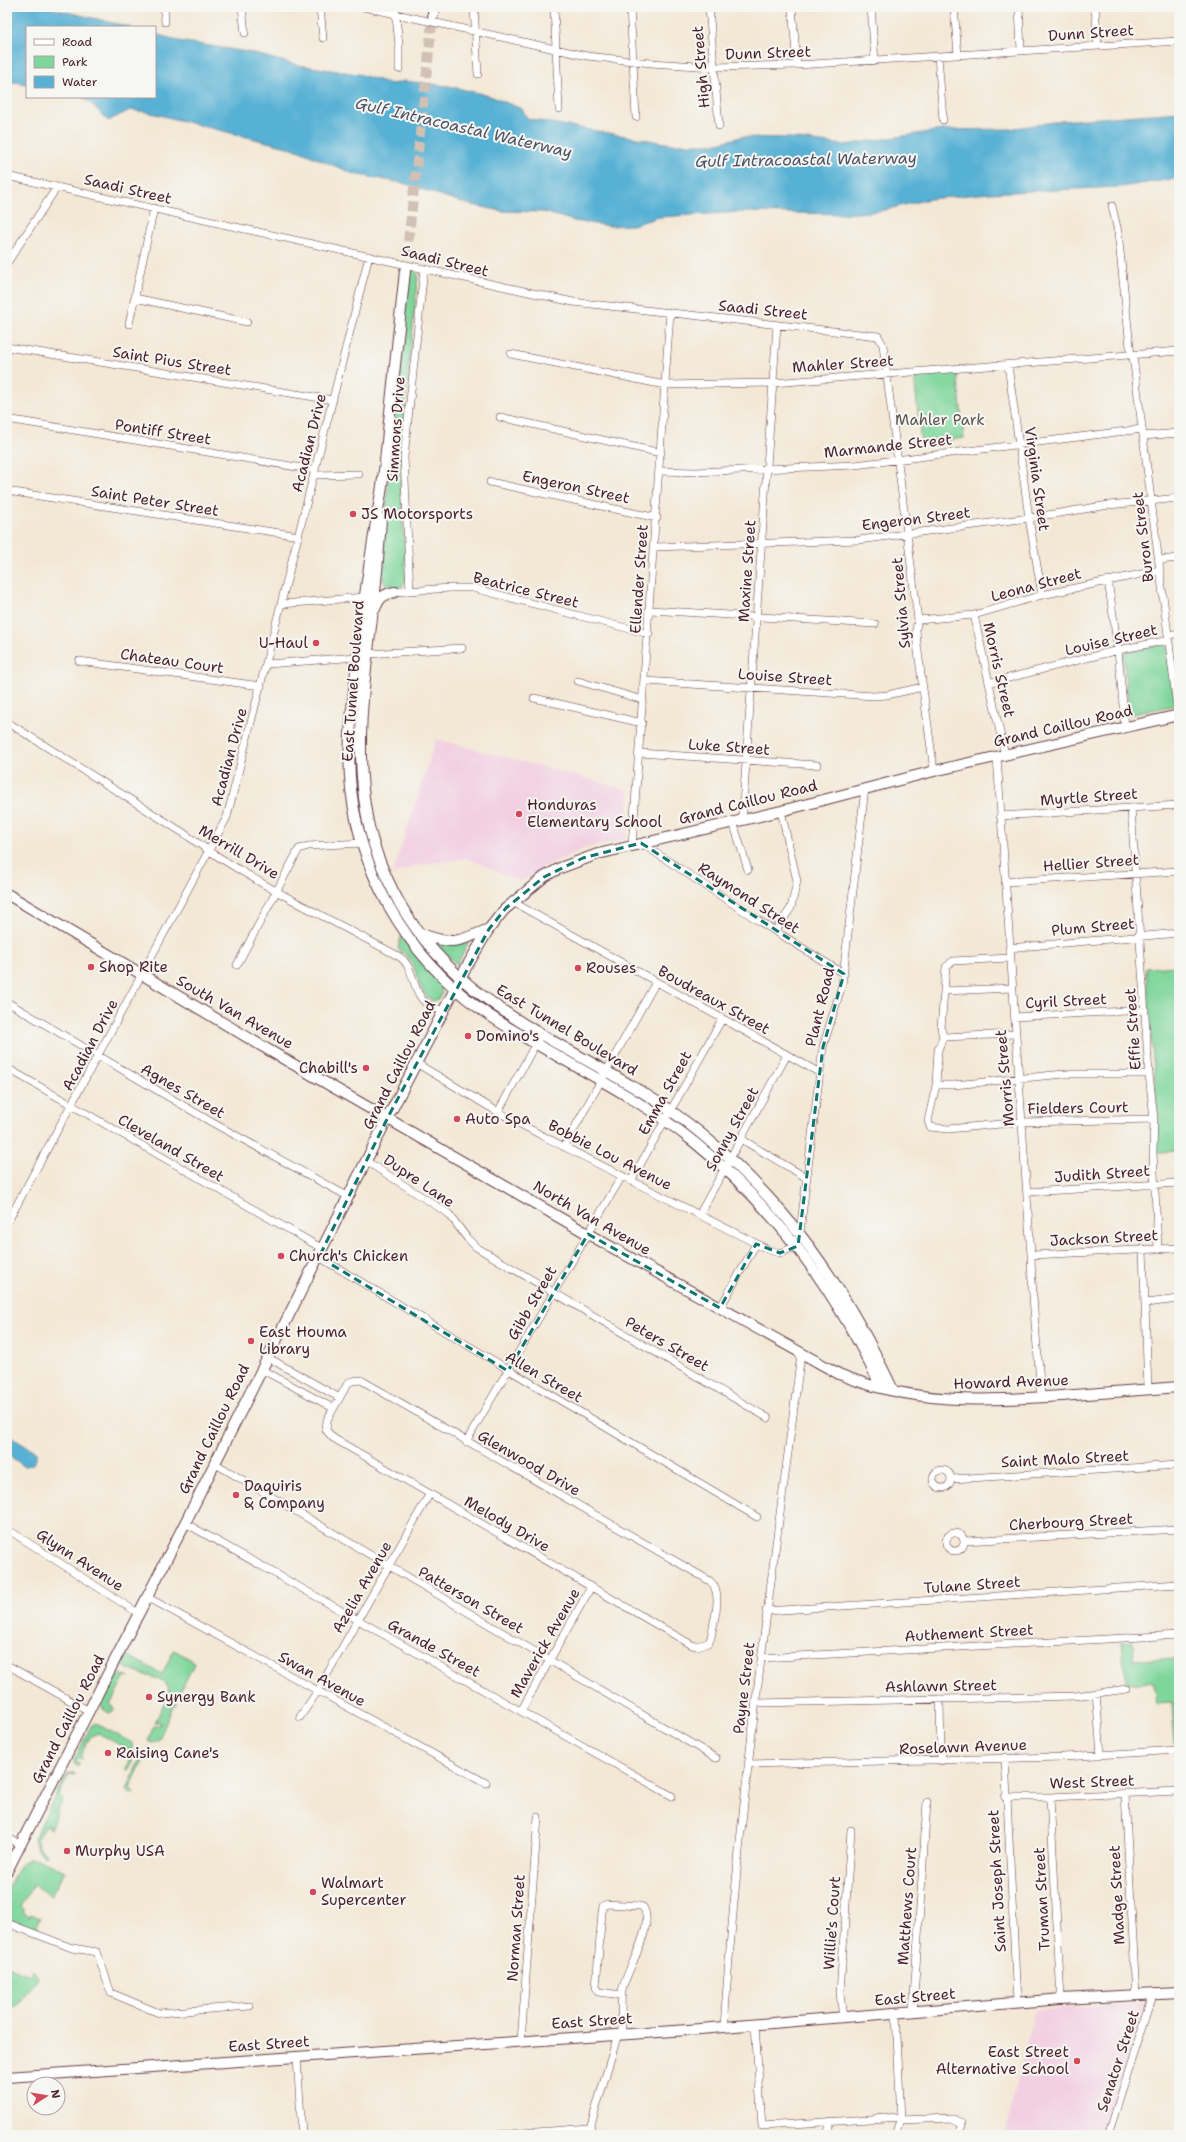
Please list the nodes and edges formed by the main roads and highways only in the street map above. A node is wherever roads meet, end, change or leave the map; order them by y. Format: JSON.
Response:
{"nodes":[{"id":1,"x":405,"y":271,"type":"tunnel mouth"},
{"id":2,"x":381,"y":491,"type":"junction"},
{"id":3,"x":377,"y":573,"type":"junction"},
{"id":4,"x":373,"y":614,"type":"junction"},
{"id":5,"x":359,"y":637,"type":"junction"},
{"id":6,"x":368,"y":654,"type":"junction"},
{"id":7,"x":357,"y":657,"type":"junction"},
{"id":8,"x":366,"y":677,"type":"junction"},
{"id":9,"x":1179,"y":715,"type":"edge"},
{"id":10,"x":7,"y":894,"type":"edge"},
{"id":11,"x":489,"y":929,"type":"junction"},
{"id":12,"x":419,"y":934,"type":"junction"},
{"id":13,"x":460,"y":979,"type":"junction"},
{"id":14,"x":455,"y":990,"type":"junction"},
{"id":15,"x":388,"y":1117,"type":"junction"},
{"id":16,"x":783,"y":1344,"type":"joint"},
{"id":17,"x":881,"y":1387,"type":"junction"},
{"id":18,"x":1179,"y":1387,"type":"edge"},
{"id":19,"x":893,"y":1390,"type":"junction"},
{"id":20,"x":7,"y":1871,"type":"edge"},
{"id":21,"x":1179,"y":1993,"type":"edge"},
{"id":22,"x":7,"y":2077,"type":"edge"}],
"edges":[{"from":1,"to":2,"type":"main road","name":"East Tunnel Boulevard"},
{"from":2,"to":3,"type":"main road","name":"East Tunnel Boulevard"},
{"from":2,"to":5,"type":"main road","name":"East Tunnel Boulevard"},
{"from":3,"to":4,"type":"main road","name":"East Tunnel Boulevard"},
{"from":3,"to":4,"type":"main road"},
{"from":4,"to":6,"type":"main road","name":"East Tunnel Boulevard"},
{"from":5,"to":6,"type":"main road"},
{"from":5,"to":7,"type":"main road","name":"East Tunnel Boulevard"},
{"from":6,"to":8,"type":"main road","name":"East Tunnel Boulevard"},
{"from":7,"to":8,"type":"main road"},
{"from":7,"to":14,"type":"main road","name":"East Tunnel Boulevard"},
{"from":8,"to":12,"type":"main road","name":"East Tunnel Boulevard"},
{"from":9,"to":11,"type":"main road","name":"Grand Caillou Road"},
{"from":10,"to":15,"type":"main road","name":"South Van Avenue"},
{"from":11,"to":12,"type":"main road"},
{"from":11,"to":13,"type":"main road","name":"Grand Caillou Road"},
{"from":12,"to":13,"type":"main road","name":"East Tunnel Boulevard"},
{"from":13,"to":14,"type":"main road","name":"Grand Caillou Road"},
{"from":13,"to":19,"type":"main road","name":"East Tunnel Boulevard"},
{"from":14,"to":15,"type":"main road","name":"Grand Caillou Road"},
{"from":14,"to":17,"type":"main road","name":"East Tunnel Boulevard"},
{"from":15,"to":16,"type":"main road","name":"North Van Avenue"},
{"from":15,"to":20,"type":"main road","name":"Grand Caillou Road"},
{"from":16,"to":17,"type":"main road","name":"Howard Avenue"},
{"from":17,"to":19,"type":"main road","name":"Howard Avenue"},
{"from":18,"to":19,"type":"main road","name":"Howard Avenue"},
{"from":21,"to":22,"type":"main road","name":"East Street"}]}
